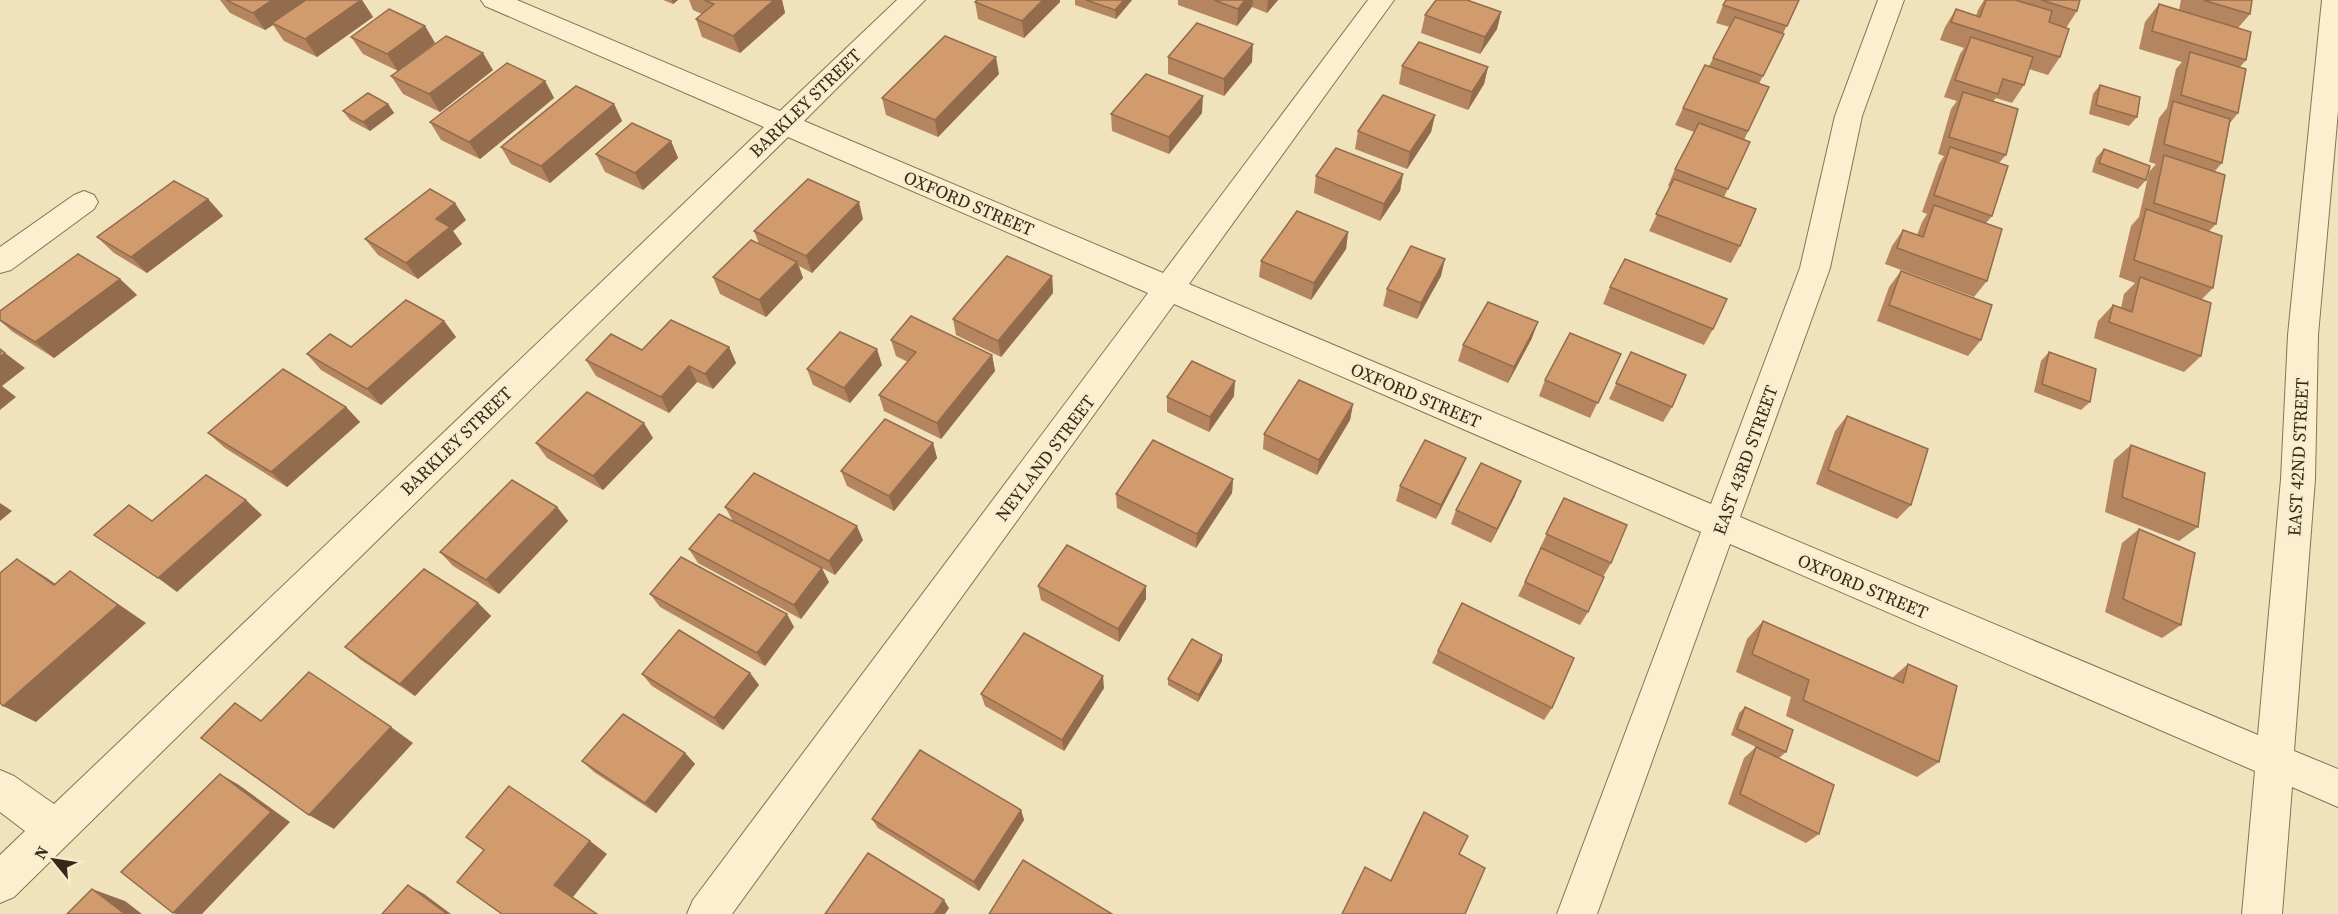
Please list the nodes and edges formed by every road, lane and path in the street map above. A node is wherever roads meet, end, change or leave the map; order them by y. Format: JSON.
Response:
{"nodes":[{"id":1,"x":495,"y":0,"type":"edge"},
{"id":2,"x":912,"y":0,"type":"edge"},
{"id":3,"x":1381,"y":0,"type":"edge"},
{"id":4,"x":1891,"y":0,"type":"edge"},
{"id":5,"x":2335,"y":0,"type":"edge"},
{"id":6,"x":783,"y":124,"type":"junction"},
{"id":7,"x":84,"y":202,"type":"dead end"},
{"id":8,"x":0,"y":262,"type":"edge"},
{"id":9,"x":1170,"y":289,"type":"junction"},
{"id":10,"x":1722,"y":526,"type":"junction"},
{"id":11,"x":2277,"y":762,"type":"junction"},
{"id":12,"x":2338,"y":788,"type":"edge"},
{"id":13,"x":0,"y":789,"type":"edge"},
{"id":14,"x":55,"y":830,"type":"junction"},
{"id":15,"x":0,"y":883,"type":"edge"},
{"id":16,"x":707,"y":914,"type":"edge"},
{"id":17,"x":1577,"y":914,"type":"edge"},
{"id":18,"x":2262,"y":914,"type":"edge"}],
"edges":[{"from":1,"to":6,"type":"street","name":"OXFORD STREET"},
{"from":2,"to":6,"type":"street","name":"BARKLEY STREET"},
{"from":3,"to":9,"type":"street","name":"NEYLAND STREET"},
{"from":4,"to":10,"type":"street","name":"EAST 43RD STREET"},
{"from":5,"to":11,"type":"street","name":"EAST 42ND STREET"},
{"from":6,"to":9,"type":"street","name":"OXFORD STREET"},
{"from":6,"to":14,"type":"street","name":"BARKLEY STREET"},
{"from":7,"to":8,"type":"street"},
{"from":9,"to":10,"type":"street","name":"OXFORD STREET"},
{"from":9,"to":16,"type":"street","name":"NEYLAND STREET"},
{"from":10,"to":11,"type":"street","name":"OXFORD STREET"},
{"from":10,"to":17,"type":"street","name":"EAST 43RD STREET"},
{"from":11,"to":12,"type":"street","name":"OXFORD STREET"},
{"from":11,"to":18,"type":"street","name":"EAST 42ND STREET"},
{"from":13,"to":14,"type":"street"},
{"from":14,"to":15,"type":"street","name":"BARKLEY STREET"}]}
